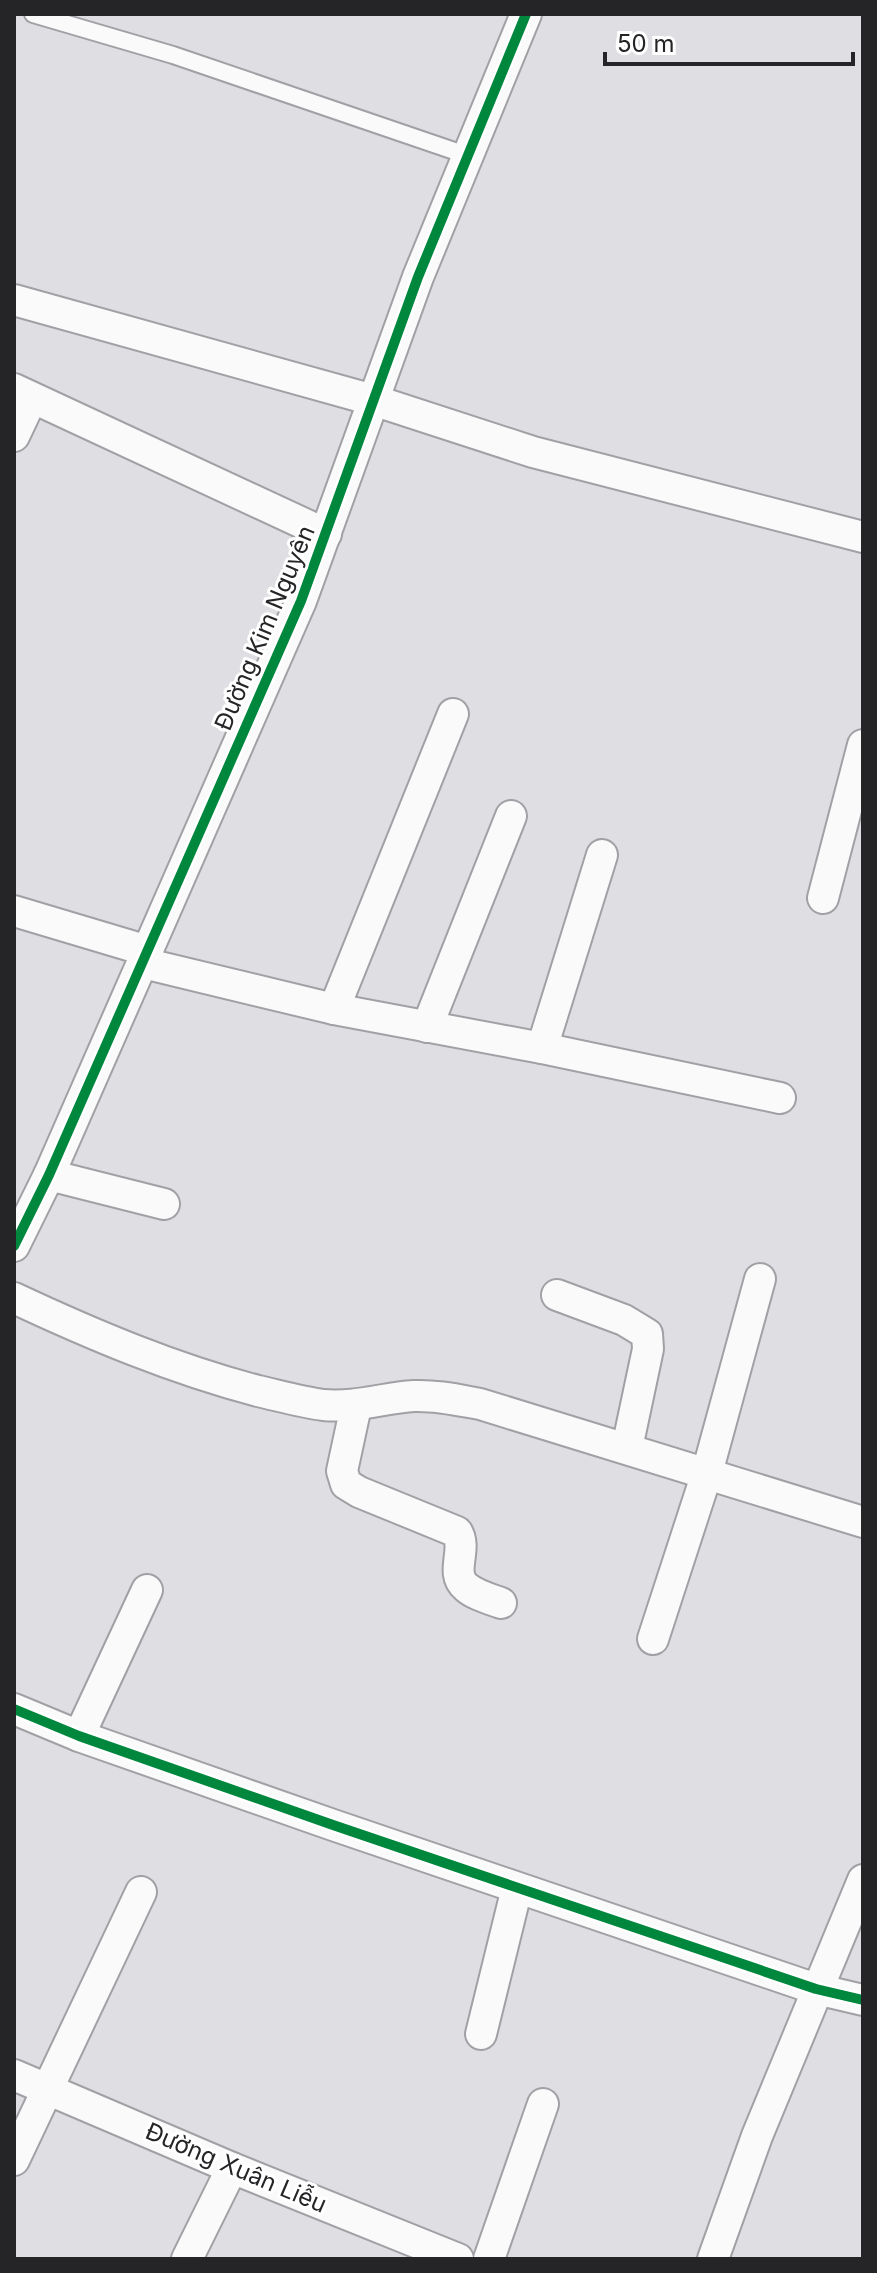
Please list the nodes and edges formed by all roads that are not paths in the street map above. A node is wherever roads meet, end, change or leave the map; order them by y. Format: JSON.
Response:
{"nodes":[{"id":1,"x":33,"y":14,"type":"edge"},
{"id":2,"x":526,"y":14,"type":"edge"},
{"id":3,"x":469,"y":156,"type":"junction"},
{"id":4,"x":14,"y":300,"type":"edge"},
{"id":5,"x":23,"y":394,"type":"edge"},
{"id":6,"x":373,"y":400,"type":"junction"},
{"id":7,"x":14,"y":436,"type":"edge"},
{"id":8,"x":326,"y":534,"type":"junction"},
{"id":9,"x":863,"y":537,"type":"edge"},
{"id":10,"x":453,"y":714,"type":"dead end"},
{"id":11,"x":863,"y":745,"type":"edge"},
{"id":12,"x":857,"y":793,"type":"edge"},
{"id":13,"x":511,"y":816,"type":"dead end"},
{"id":14,"x":602,"y":855,"type":"dead end"},
{"id":15,"x":823,"y":898,"type":"dead end"},
{"id":16,"x":14,"y":911,"type":"edge"},
{"id":17,"x":145,"y":957,"type":"junction"},
{"id":18,"x":334,"y":1009,"type":"junction"},
{"id":19,"x":427,"y":1027,"type":"junction"},
{"id":20,"x":542,"y":1048,"type":"junction"},
{"id":21,"x":780,"y":1098,"type":"dead end"},
{"id":22,"x":49,"y":1175,"type":"junction"},
{"id":23,"x":164,"y":1204,"type":"dead end"},
{"id":24,"x":14,"y":1246,"type":"edge"},
{"id":25,"x":760,"y":1279,"type":"dead end"},
{"id":26,"x":557,"y":1295,"type":"dead end"},
{"id":27,"x":14,"y":1298,"type":"edge"},
{"id":28,"x":356,"y":1406,"type":"junction"},
{"id":29,"x":627,"y":1448,"type":"junction"},
{"id":30,"x":707,"y":1473,"type":"junction"},
{"id":31,"x":863,"y":1522,"type":"edge"},
{"id":32,"x":147,"y":1590,"type":"dead end"},
{"id":33,"x":501,"y":1603,"type":"dead end"},
{"id":34,"x":653,"y":1639,"type":"dead end"},
{"id":35,"x":14,"y":1709,"type":"edge"},
{"id":36,"x":79,"y":1736,"type":"junction"},
{"id":37,"x":863,"y":1880,"type":"edge"},
{"id":38,"x":517,"y":1888,"type":"junction"},
{"id":39,"x":141,"y":1892,"type":"dead end"},
{"id":40,"x":816,"y":1989,"type":"junction"},
{"id":41,"x":863,"y":2000,"type":"edge"},
{"id":42,"x":481,"y":2034,"type":"dead end"},
{"id":43,"x":14,"y":2075,"type":"edge"},
{"id":44,"x":47,"y":2089,"type":"junction"},
{"id":45,"x":543,"y":2104,"type":"dead end"},
{"id":46,"x":14,"y":2160,"type":"edge"},
{"id":47,"x":232,"y":2168,"type":"junction"},
{"id":48,"x":187,"y":2259,"type":"edge"},
{"id":49,"x":458,"y":2259,"type":"edge"},
{"id":50,"x":489,"y":2259,"type":"edge"},
{"id":51,"x":713,"y":2259,"type":"edge"}],
"edges":[{"from":1,"to":3,"type":"lane"},
{"from":2,"to":3,"type":"street","name":"Đường Kim Nguyên"},
{"from":3,"to":6,"type":"street","name":"Đường Kim Nguyên"},
{"from":4,"to":6,"type":"street"},
{"from":5,"to":7,"type":"street"},
{"from":5,"to":8,"type":"street"},
{"from":6,"to":8,"type":"street","name":"Đường Kim Nguyên"},
{"from":6,"to":9,"type":"street"},
{"from":8,"to":17,"type":"street","name":"Đường Kim Nguyên"},
{"from":10,"to":18,"type":"street"},
{"from":11,"to":12,"type":"street"},
{"from":12,"to":15,"type":"street"},
{"from":13,"to":19,"type":"street"},
{"from":14,"to":20,"type":"street"},
{"from":16,"to":17,"type":"street"},
{"from":17,"to":18,"type":"street"},
{"from":17,"to":22,"type":"street","name":"Đường Kim Nguyên"},
{"from":18,"to":19,"type":"street"},
{"from":19,"to":20,"type":"street"},
{"from":20,"to":21,"type":"street"},
{"from":22,"to":23,"type":"street"},
{"from":22,"to":24,"type":"street","name":"Đường Kim Nguyên"},
{"from":25,"to":30,"type":"street"},
{"from":26,"to":29,"type":"street"},
{"from":27,"to":28,"type":"street"},
{"from":28,"to":29,"type":"street"},
{"from":28,"to":33,"type":"street"},
{"from":29,"to":30,"type":"street"},
{"from":30,"to":31,"type":"street"},
{"from":30,"to":34,"type":"street"},
{"from":32,"to":36,"type":"street"},
{"from":35,"to":36,"type":"street"},
{"from":36,"to":38,"type":"street"},
{"from":37,"to":40,"type":"street"},
{"from":38,"to":40,"type":"street"},
{"from":38,"to":42,"type":"street"},
{"from":39,"to":44,"type":"street"},
{"from":40,"to":41,"type":"street"},
{"from":40,"to":51,"type":"street"},
{"from":43,"to":44,"type":"street","name":"Đường Xuân Liễu"},
{"from":44,"to":46,"type":"street"},
{"from":44,"to":47,"type":"street","name":"Đường Xuân Liễu"},
{"from":45,"to":50,"type":"street"},
{"from":47,"to":48,"type":"street"},
{"from":47,"to":49,"type":"street","name":"Đường Xuân Liễu"}]}
